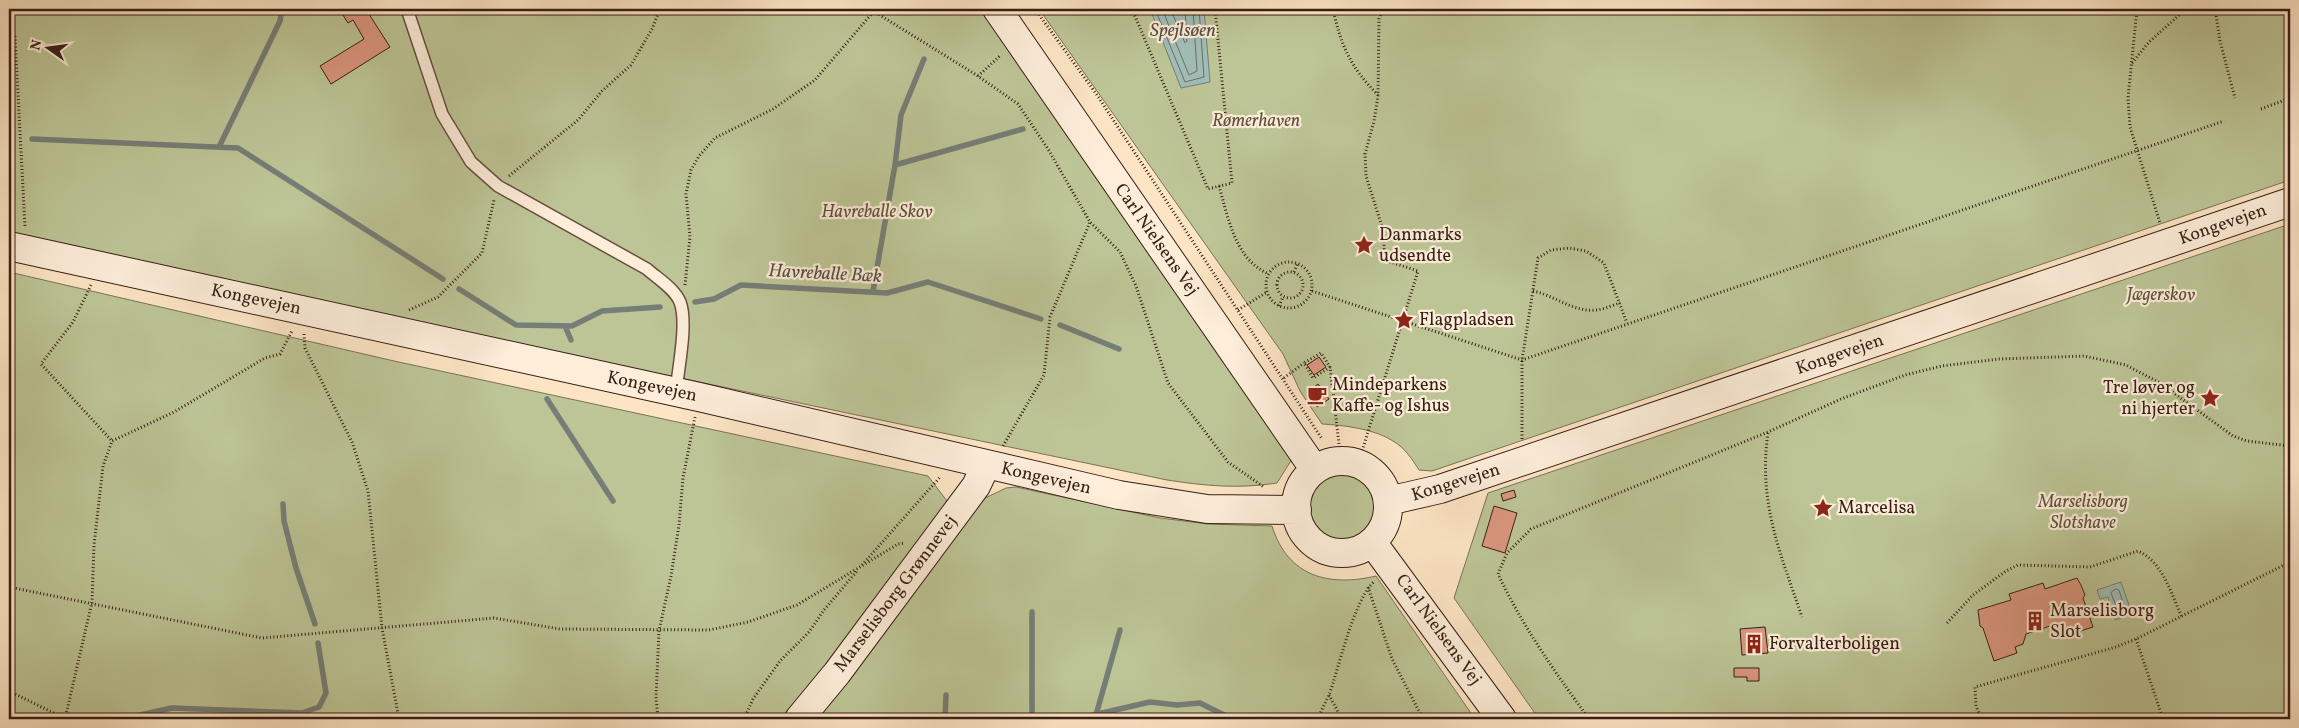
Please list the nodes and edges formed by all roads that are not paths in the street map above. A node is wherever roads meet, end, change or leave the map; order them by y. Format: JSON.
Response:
{"nodes":[{"id":1,"x":407,"y":9,"type":"edge"},
{"id":2,"x":997,"y":9,"type":"edge"},
{"id":3,"x":2290,"y":202,"type":"edge"},
{"id":4,"x":17,"y":248,"type":"edge"},
{"id":5,"x":687,"y":395,"type":"junction"},
{"id":6,"x":986,"y":465,"type":"junction"},
{"id":7,"x":1336,"y":465,"type":"junction"},
{"id":8,"x":1388,"y":501,"type":"junction"},
{"id":9,"x":1297,"y":510,"type":"junction"},
{"id":10,"x":1372,"y":542,"type":"junction"},
{"id":11,"x":799,"y":719,"type":"edge"},
{"id":12,"x":1502,"y":719,"type":"edge"}],
"edges":[{"from":1,"to":5,"type":"lane"},
{"from":2,"to":7,"type":"street","name":"Carl Nielsens Vej"},
{"from":3,"to":8,"type":"street","name":"Kongevejen"},
{"from":4,"to":5,"type":"street","name":"Kongevejen"},
{"from":5,"to":6,"type":"street","name":"Kongevejen"},
{"from":6,"to":9,"type":"street","name":"Kongevejen"},
{"from":6,"to":11,"type":"street","name":"Marselisborg Grønnevej"},
{"from":7,"to":8,"type":"street"},
{"from":7,"to":9,"type":"street"},
{"from":8,"to":10,"type":"street"},
{"from":9,"to":10,"type":"street"},
{"from":10,"to":12,"type":"street","name":"Carl Nielsens Vej"}]}
